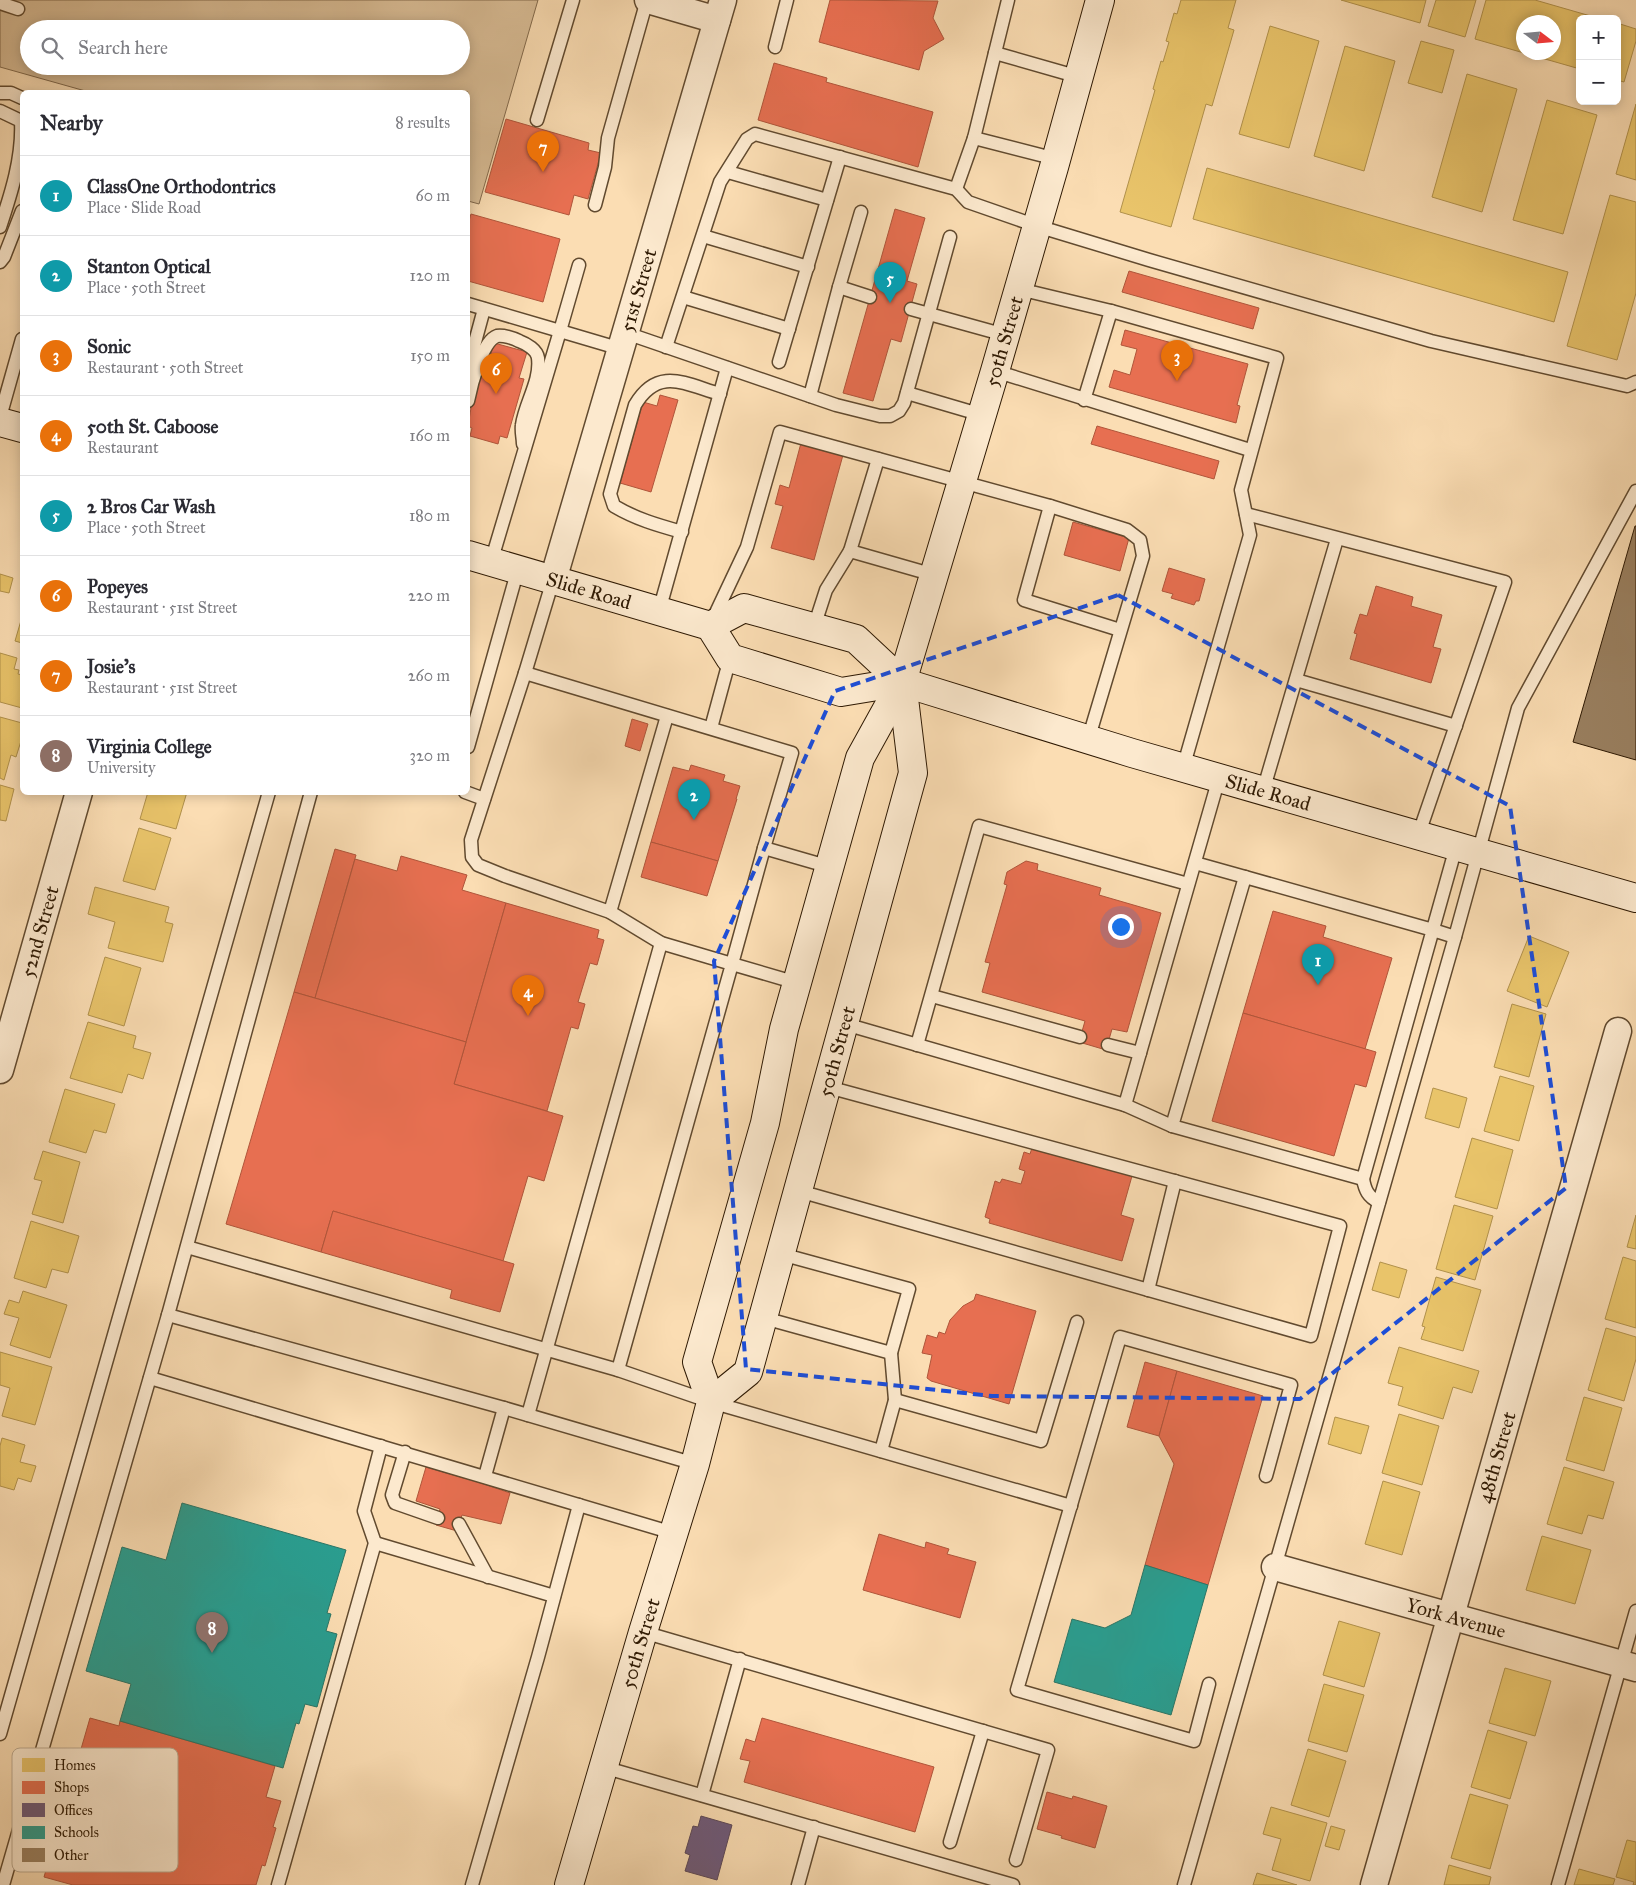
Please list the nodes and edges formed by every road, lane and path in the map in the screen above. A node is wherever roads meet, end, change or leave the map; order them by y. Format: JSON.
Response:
{"nodes":[{"id":1,"x":573,"y":0,"type":"edge"},
{"id":2,"x":647,"y":0,"type":"edge"},
{"id":3,"x":787,"y":0,"type":"edge"},
{"id":4,"x":1008,"y":0,"type":"edge"},
{"id":5,"x":1100,"y":0,"type":"edge"},
{"id":6,"x":0,"y":3,"type":"edge"},
{"id":7,"x":18,"y":9,"type":"dead end"},
{"id":8,"x":720,"y":10,"type":"edge"},
{"id":9,"x":775,"y":47,"type":"dead end"},
{"id":10,"x":995,"y":53,"type":"junction"},
{"id":11,"x":1079,"y":77,"type":"junction"},
{"id":12,"x":0,"y":93,"type":"edge"},
{"id":13,"x":20,"y":97,"type":"edge"},
{"id":14,"x":0,"y":111,"type":"edge"},
{"id":15,"x":537,"y":120,"type":"dead end"},
{"id":16,"x":20,"y":121,"type":"edge"},
{"id":17,"x":974,"y":138,"type":"junction"},
{"id":18,"x":20,"y":149,"type":"edge"},
{"id":19,"x":840,"y":158,"type":"junction"},
{"id":20,"x":1056,"y":159,"type":"junction"},
{"id":21,"x":728,"y":172,"type":"junction"},
{"id":22,"x":956,"y":190,"type":"junction"},
{"id":23,"x":827,"y":200,"type":"junction"},
{"id":24,"x":595,"y":205,"type":"dead end"},
{"id":25,"x":862,"y":212,"type":"dead end"},
{"id":26,"x":20,"y":216,"type":"edge"},
{"id":27,"x":1037,"y":226,"type":"junction"},
{"id":28,"x":0,"y":228,"type":"edge"},
{"id":29,"x":703,"y":236,"type":"junction"},
{"id":30,"x":950,"y":236,"type":"dead end"},
{"id":31,"x":0,"y":262,"type":"edge"},
{"id":32,"x":578,"y":265,"type":"dead end"},
{"id":33,"x":808,"y":267,"type":"junction"},
{"id":34,"x":839,"y":287,"type":"junction"},
{"id":35,"x":1019,"y":289,"type":"junction"},
{"id":36,"x":682,"y":297,"type":"junction"},
{"id":37,"x":870,"y":297,"type":"dead end"},
{"id":38,"x":470,"y":305,"type":"edge"},
{"id":39,"x":484,"y":309,"type":"junction"},
{"id":40,"x":911,"y":309,"type":"dead end"},
{"id":41,"x":1111,"y":311,"type":"junction"},
{"id":42,"x":929,"y":313,"type":"junction"},
{"id":43,"x":789,"y":329,"type":"junction"},
{"id":44,"x":560,"y":331,"type":"junction"},
{"id":45,"x":1005,"y":335,"type":"junction"},
{"id":46,"x":623,"y":341,"type":"junction"},
{"id":47,"x":20,"y":346,"type":"edge"},
{"id":48,"x":666,"y":347,"type":"junction"},
{"id":49,"x":470,"y":361,"type":"edge"},
{"id":50,"x":779,"y":362,"type":"dead end"},
{"id":51,"x":727,"y":368,"type":"junction"},
{"id":52,"x":995,"y":371,"type":"junction"},
{"id":53,"x":1636,"y":382,"type":"edge"},
{"id":54,"x":907,"y":393,"type":"junction"},
{"id":55,"x":470,"y":394,"type":"edge"},
{"id":56,"x":720,"y":394,"type":"junction"},
{"id":57,"x":810,"y":396,"type":"junction"},
{"id":58,"x":1084,"y":400,"type":"junction"},
{"id":59,"x":982,"y":415,"type":"junction"},
{"id":60,"x":0,"y":417,"type":"edge"},
{"id":61,"x":0,"y":422,"type":"edge"},
{"id":62,"x":20,"y":427,"type":"edge"},
{"id":63,"x":1250,"y":450,"type":"junction"},
{"id":64,"x":524,"y":451,"type":"junction"},
{"id":65,"x":878,"y":459,"type":"junction"},
{"id":66,"x":962,"y":482,"type":"junction"},
{"id":67,"x":1636,"y":491,"type":"edge"},
{"id":68,"x":1050,"y":506,"type":"junction"},
{"id":69,"x":1246,"y":514,"type":"junction"},
{"id":70,"x":682,"y":532,"type":"junction"},
{"id":71,"x":1337,"y":539,"type":"junction"},
{"id":72,"x":850,"y":551,"type":"junction"},
{"id":73,"x":479,"y":558,"type":"edge"},
{"id":74,"x":518,"y":570,"type":"junction"},
{"id":75,"x":934,"y":575,"type":"junction"},
{"id":76,"x":554,"y":580,"type":"junction"},
{"id":77,"x":659,"y":611,"type":"junction"},
{"id":78,"x":710,"y":626,"type":"junction"},
{"id":79,"x":814,"y":628,"type":"junction"},
{"id":80,"x":1120,"y":630,"type":"junction"},
{"id":81,"x":730,"y":658,"type":"junction"},
{"id":82,"x":526,"y":673,"type":"junction"},
{"id":83,"x":1296,"y":680,"type":"junction"},
{"id":84,"x":902,"y":682,"type":"junction"},
{"id":85,"x":667,"y":716,"type":"junction"},
{"id":86,"x":1456,"y":726,"type":"junction"},
{"id":87,"x":711,"y":728,"type":"junction"},
{"id":88,"x":470,"y":740,"type":"edge"},
{"id":89,"x":1088,"y":740,"type":"junction"},
{"id":90,"x":1183,"y":768,"type":"junction"},
{"id":91,"x":1219,"y":778,"type":"junction"},
{"id":92,"x":1263,"y":791,"type":"junction"},
{"id":93,"x":470,"y":794,"type":"edge"},
{"id":94,"x":78,"y":795,"type":"edge"},
{"id":95,"x":268,"y":795,"type":"edge"},
{"id":96,"x":310,"y":795,"type":"edge"},
{"id":97,"x":484,"y":799,"type":"junction"},
{"id":98,"x":1418,"y":836,"type":"junction"},
{"id":99,"x":764,"y":848,"type":"junction"},
{"id":100,"x":1467,"y":850,"type":"junction"},
{"id":101,"x":1195,"y":862,"type":"junction"},
{"id":102,"x":830,"y":867,"type":"junction"},
{"id":103,"x":1245,"y":877,"type":"junction"},
{"id":104,"x":1188,"y":884,"type":"junction"},
{"id":105,"x":1636,"y":898,"type":"edge"},
{"id":106,"x":610,"y":912,"type":"junction"},
{"id":107,"x":1433,"y":930,"type":"junction"},
{"id":108,"x":1455,"y":937,"type":"junction"},
{"id":109,"x":661,"y":943,"type":"junction"},
{"id":110,"x":732,"y":964,"type":"junction"},
{"id":111,"x":797,"y":983,"type":"junction"},
{"id":112,"x":932,"y":996,"type":"junction"},
{"id":113,"x":845,"y":1024,"type":"junction"},
{"id":114,"x":1618,"y":1030,"type":"dead end"},
{"id":115,"x":1403,"y":1036,"type":"junction"},
{"id":116,"x":1080,"y":1037,"type":"dead end"},
{"id":117,"x":1425,"y":1042,"type":"junction"},
{"id":118,"x":917,"y":1045,"type":"junction"},
{"id":119,"x":1108,"y":1045,"type":"dead end"},
{"id":120,"x":1140,"y":1054,"type":"junction"},
{"id":121,"x":0,"y":1070,"type":"edge"},
{"id":122,"x":828,"y":1087,"type":"junction"},
{"id":123,"x":1125,"y":1105,"type":"junction"},
{"id":124,"x":1172,"y":1126,"type":"junction"},
{"id":125,"x":1369,"y":1155,"type":"junction"},
{"id":126,"x":1391,"y":1161,"type":"junction"},
{"id":127,"x":1363,"y":1179,"type":"junction"},
{"id":128,"x":1175,"y":1181,"type":"junction"},
{"id":129,"x":799,"y":1191,"type":"junction"},
{"id":130,"x":1379,"y":1202,"type":"junction"},
{"id":131,"x":186,"y":1247,"type":"junction"},
{"id":132,"x":781,"y":1254,"type":"junction"},
{"id":133,"x":1148,"y":1290,"type":"junction"},
{"id":134,"x":168,"y":1315,"type":"junction"},
{"id":135,"x":764,"y":1318,"type":"junction"},
{"id":136,"x":1077,"y":1322,"type":"dead end"},
{"id":137,"x":546,"y":1349,"type":"junction"},
{"id":138,"x":891,"y":1353,"type":"junction"},
{"id":139,"x":618,"y":1370,"type":"junction"},
{"id":140,"x":150,"y":1378,"type":"junction"},
{"id":141,"x":895,"y":1400,"type":"junction"},
{"id":142,"x":711,"y":1402,"type":"junction"},
{"id":143,"x":504,"y":1408,"type":"junction"},
{"id":144,"x":528,"y":1415,"type":"junction"},
{"id":145,"x":381,"y":1446,"type":"junction"},
{"id":146,"x":881,"y":1451,"type":"junction"},
{"id":147,"x":405,"y":1452,"type":"junction"},
{"id":148,"x":695,"y":1464,"type":"junction"},
{"id":149,"x":485,"y":1476,"type":"junction"},
{"id":150,"x":1266,"y":1476,"type":"dead end"},
{"id":151,"x":580,"y":1505,"type":"junction"},
{"id":152,"x":1070,"y":1506,"type":"junction"},
{"id":153,"x":438,"y":1518,"type":"dead end"},
{"id":154,"x":459,"y":1524,"type":"dead end"},
{"id":155,"x":673,"y":1533,"type":"junction"},
{"id":156,"x":375,"y":1543,"type":"junction"},
{"id":157,"x":1275,"y":1567,"type":"junction"},
{"id":158,"x":488,"y":1576,"type":"junction"},
{"id":159,"x":554,"y":1596,"type":"junction"},
{"id":160,"x":1636,"y":1612,"type":"edge"},
{"id":161,"x":1451,"y":1616,"type":"junction"},
{"id":162,"x":643,"y":1632,"type":"junction"},
{"id":163,"x":740,"y":1659,"type":"junction"},
{"id":164,"x":1629,"y":1666,"type":"edge"},
{"id":165,"x":1209,"y":1684,"type":"dead end"},
{"id":166,"x":983,"y":1731,"type":"junction"},
{"id":167,"x":0,"y":1734,"type":"edge"},
{"id":168,"x":43,"y":1748,"type":"edge"},
{"id":169,"x":603,"y":1767,"type":"junction"},
{"id":170,"x":702,"y":1795,"type":"junction"},
{"id":171,"x":814,"y":1827,"type":"junction"},
{"id":172,"x":950,"y":1842,"type":"dead end"},
{"id":173,"x":12,"y":1854,"type":"edge"},
{"id":174,"x":1016,"y":1860,"type":"dead end"},
{"id":175,"x":3,"y":1885,"type":"edge"},
{"id":176,"x":278,"y":1885,"type":"edge"},
{"id":177,"x":472,"y":1885,"type":"edge"},
{"id":178,"x":569,"y":1885,"type":"edge"},
{"id":179,"x":798,"y":1885,"type":"edge"},
{"id":180,"x":1013,"y":1885,"type":"edge"},
{"id":181,"x":1184,"y":1885,"type":"edge"},
{"id":182,"x":1374,"y":1885,"type":"edge"},
{"id":183,"x":1558,"y":1885,"type":"edge"}],
"edges":[{"from":1,"to":15,"type":"lane"},
{"from":2,"to":8,"type":"street"},
{"from":2,"to":24,"type":"lane"},
{"from":3,"to":9,"type":"lane"},
{"from":4,"to":10,"type":"lane"},
{"from":5,"to":11,"type":"main road","name":"50th Street"},
{"from":6,"to":7,"type":"lane"},
{"from":8,"to":46,"type":"street","name":"51st Street"},
{"from":10,"to":11,"type":"lane"},
{"from":10,"to":17,"type":"lane"},
{"from":11,"to":20,"type":"main road","name":"50th Street"},
{"from":12,"to":13,"type":"lane"},
{"from":14,"to":16,"type":"lane"},
{"from":17,"to":20,"type":"lane"},
{"from":17,"to":22,"type":"lane"},
{"from":18,"to":28,"type":"lane"},
{"from":19,"to":21,"type":"lane"},
{"from":19,"to":22,"type":"lane"},
{"from":19,"to":23,"type":"lane"},
{"from":20,"to":27,"type":"main road","name":"50th Street"},
{"from":21,"to":23,"type":"lane"},
{"from":21,"to":29,"type":"lane"},
{"from":22,"to":27,"type":"lane"},
{"from":23,"to":33,"type":"lane"},
{"from":25,"to":34,"type":"lane"},
{"from":26,"to":31,"type":"lane"},
{"from":27,"to":35,"type":"main road","name":"50th Street"},
{"from":27,"to":53,"type":"lane"},
{"from":29,"to":33,"type":"lane"},
{"from":29,"to":36,"type":"lane"},
{"from":30,"to":42,"type":"lane"},
{"from":32,"to":44,"type":"lane"},
{"from":33,"to":43,"type":"lane"},
{"from":34,"to":37,"type":"lane"},
{"from":34,"to":57,"type":"lane"},
{"from":35,"to":41,"type":"lane"},
{"from":35,"to":45,"type":"main road","name":"50th Street"},
{"from":36,"to":43,"type":"lane"},
{"from":36,"to":48,"type":"lane"},
{"from":38,"to":39,"type":"lane"},
{"from":39,"to":44,"type":"lane"},
{"from":39,"to":49,"type":"lane"},
{"from":40,"to":42,"type":"lane"},
{"from":41,"to":58,"type":"lane"},
{"from":41,"to":63,"type":"lane"},
{"from":42,"to":45,"type":"lane"},
{"from":42,"to":54,"type":"lane"},
{"from":43,"to":50,"type":"lane"},
{"from":44,"to":46,"type":"lane"},
{"from":44,"to":64,"type":"lane"},
{"from":45,"to":52,"type":"main road","name":"50th Street"},
{"from":46,"to":48,"type":"lane"},
{"from":46,"to":76,"type":"street","name":"51st Street"},
{"from":47,"to":60,"type":"lane"},
{"from":48,"to":51,"type":"lane"},
{"from":51,"to":56,"type":"lane"},
{"from":51,"to":57,"type":"lane"},
{"from":52,"to":58,"type":"lane"},
{"from":52,"to":59,"type":"main road","name":"50th Street"},
{"from":54,"to":57,"type":"lane"},
{"from":54,"to":59,"type":"lane"},
{"from":55,"to":64,"type":"lane"},
{"from":56,"to":70,"type":"lane"},
{"from":56,"to":70,"type":"lane"},
{"from":58,"to":63,"type":"lane"},
{"from":59,"to":66,"type":"main road","name":"50th Street"},
{"from":61,"to":62,"type":"main road"},
{"from":63,"to":69,"type":"lane"},
{"from":64,"to":73,"type":"lane"},
{"from":65,"to":66,"type":"lane"},
{"from":65,"to":72,"type":"lane"},
{"from":65,"to":78,"type":"lane"},
{"from":66,"to":68,"type":"lane"},
{"from":66,"to":75,"type":"main road","name":"50th Street"},
{"from":67,"to":100,"type":"lane"},
{"from":68,"to":80,"type":"lane"},
{"from":68,"to":80,"type":"lane"},
{"from":69,"to":71,"type":"lane"},
{"from":69,"to":90,"type":"lane"},
{"from":70,"to":77,"type":"lane"},
{"from":71,"to":83,"type":"lane"},
{"from":71,"to":86,"type":"lane"},
{"from":72,"to":75,"type":"lane"},
{"from":72,"to":79,"type":"lane"},
{"from":73,"to":74,"type":"main road","name":"Slide Road"},
{"from":74,"to":76,"type":"main road","name":"Slide Road"},
{"from":74,"to":88,"type":"lane"},
{"from":75,"to":84,"type":"main road","name":"50th Street"},
{"from":76,"to":77,"type":"main road","name":"Slide Road"},
{"from":76,"to":82,"type":"lane"},
{"from":77,"to":78,"type":"main road","name":"Slide Road"},
{"from":78,"to":79,"type":"main road","name":"Slide Road"},
{"from":78,"to":81,"type":"main road"},
{"from":79,"to":84,"type":"main road","name":"Slide Road"},
{"from":80,"to":89,"type":"lane"},
{"from":81,"to":84,"type":"main road","name":"Slide Road"},
{"from":81,"to":87,"type":"lane"},
{"from":82,"to":85,"type":"lane"},
{"from":82,"to":97,"type":"lane"},
{"from":83,"to":86,"type":"lane"},
{"from":83,"to":92,"type":"lane"},
{"from":84,"to":89,"type":"main road","name":"Slide Road"},
{"from":84,"to":102,"type":"main road","name":"50th Street"},
{"from":84,"to":113,"type":"main road","name":"50th Street"},
{"from":85,"to":87,"type":"lane"},
{"from":85,"to":106,"type":"lane"},
{"from":86,"to":98,"type":"lane"},
{"from":87,"to":99,"type":"lane"},
{"from":89,"to":90,"type":"main road","name":"Slide Road"},
{"from":90,"to":91,"type":"main road","name":"Slide Road"},
{"from":91,"to":92,"type":"main road","name":"Slide Road"},
{"from":91,"to":101,"type":"lane"},
{"from":92,"to":98,"type":"main road","name":"Slide Road"},
{"from":93,"to":97,"type":"lane"},
{"from":94,"to":121,"type":"street","name":"52nd Street"},
{"from":95,"to":167,"type":"lane"},
{"from":96,"to":131,"type":"lane"},
{"from":97,"to":106,"type":"lane"},
{"from":98,"to":100,"type":"main road","name":"Slide Road"},
{"from":99,"to":102,"type":"lane"},
{"from":99,"to":110,"type":"lane"},
{"from":100,"to":105,"type":"main road","name":"Slide Road"},
{"from":100,"to":107,"type":"lane"},
{"from":100,"to":108,"type":"lane"},
{"from":101,"to":103,"type":"lane"},
{"from":101,"to":104,"type":"lane"},
{"from":102,"to":111,"type":"main road","name":"50th Street"},
{"from":103,"to":107,"type":"lane"},
{"from":103,"to":124,"type":"lane"},
{"from":104,"to":112,"type":"lane"},
{"from":104,"to":120,"type":"lane"},
{"from":106,"to":109,"type":"lane"},
{"from":107,"to":108,"type":"lane"},
{"from":107,"to":115,"type":"lane"},
{"from":108,"to":117,"type":"lane"},
{"from":109,"to":110,"type":"lane"},
{"from":109,"to":137,"type":"lane"},
{"from":110,"to":111,"type":"lane"},
{"from":110,"to":139,"type":"lane"},
{"from":111,"to":142,"type":"main road","name":"50th Street"},
{"from":112,"to":116,"type":"lane"},
{"from":112,"to":118,"type":"lane"},
{"from":113,"to":118,"type":"lane"},
{"from":113,"to":122,"type":"main road","name":"50th Street"},
{"from":114,"to":161,"type":"street","name":"48th Street"},
{"from":115,"to":117,"type":"lane"},
{"from":115,"to":125,"type":"lane"},
{"from":117,"to":126,"type":"lane"},
{"from":118,"to":123,"type":"lane"},
{"from":119,"to":120,"type":"lane"},
{"from":120,"to":123,"type":"lane"},
{"from":122,"to":128,"type":"lane"},
{"from":122,"to":129,"type":"main road","name":"50th Street"},
{"from":123,"to":124,"type":"lane"},
{"from":124,"to":127,"type":"lane"},
{"from":125,"to":126,"type":"lane"},
{"from":125,"to":127,"type":"lane"},
{"from":126,"to":130,"type":"lane"},
{"from":127,"to":130,"type":"lane"},
{"from":128,"to":133,"type":"lane"},
{"from":128,"to":133,"type":"lane"},
{"from":129,"to":132,"type":"main road","name":"50th Street"},
{"from":129,"to":133,"type":"lane"},
{"from":130,"to":157,"type":"lane"},
{"from":131,"to":134,"type":"lane"},
{"from":131,"to":137,"type":"lane"},
{"from":132,"to":135,"type":"main road","name":"50th Street"},
{"from":132,"to":138,"type":"lane"},
{"from":134,"to":140,"type":"lane"},
{"from":134,"to":143,"type":"lane"},
{"from":135,"to":138,"type":"lane"},
{"from":135,"to":142,"type":"main road","name":"50th Street"},
{"from":136,"to":141,"type":"lane"},
{"from":137,"to":139,"type":"lane"},
{"from":137,"to":144,"type":"lane"},
{"from":138,"to":141,"type":"lane"},
{"from":139,"to":142,"type":"lane"},
{"from":140,"to":145,"type":"lane"},
{"from":140,"to":168,"type":"lane"},
{"from":141,"to":146,"type":"lane"},
{"from":142,"to":146,"type":"lane"},
{"from":142,"to":148,"type":"main road","name":"50th Street"},
{"from":143,"to":144,"type":"lane"},
{"from":143,"to":149,"type":"lane"},
{"from":144,"to":148,"type":"lane"},
{"from":145,"to":147,"type":"lane"},
{"from":145,"to":156,"type":"lane"},
{"from":146,"to":152,"type":"lane"},
{"from":147,"to":149,"type":"lane"},
{"from":147,"to":153,"type":"lane"},
{"from":148,"to":155,"type":"main road","name":"50th Street"},
{"from":149,"to":151,"type":"lane"},
{"from":150,"to":152,"type":"lane"},
{"from":151,"to":155,"type":"lane"},
{"from":151,"to":159,"type":"lane"},
{"from":152,"to":165,"type":"lane"},
{"from":154,"to":158,"type":"lane"},
{"from":155,"to":162,"type":"main road","name":"50th Street"},
{"from":156,"to":158,"type":"lane"},
{"from":156,"to":176,"type":"lane"},
{"from":157,"to":161,"type":"street","name":"York Avenue"},
{"from":157,"to":181,"type":"lane"},
{"from":158,"to":159,"type":"lane"},
{"from":159,"to":177,"type":"lane"},
{"from":160,"to":164,"type":"lane"},
{"from":161,"to":164,"type":"street","name":"York Avenue"},
{"from":161,"to":182,"type":"street","name":"48th Street"},
{"from":162,"to":163,"type":"lane"},
{"from":162,"to":169,"type":"main road","name":"50th Street"},
{"from":163,"to":166,"type":"lane"},
{"from":163,"to":170,"type":"lane"},
{"from":164,"to":183,"type":"lane"},
{"from":166,"to":172,"type":"lane"},
{"from":166,"to":174,"type":"lane"},
{"from":169,"to":170,"type":"lane"},
{"from":169,"to":178,"type":"main road","name":"50th Street"},
{"from":170,"to":171,"type":"lane"},
{"from":171,"to":179,"type":"lane"},
{"from":171,"to":180,"type":"lane"},
{"from":173,"to":175,"type":"lane"}]}
